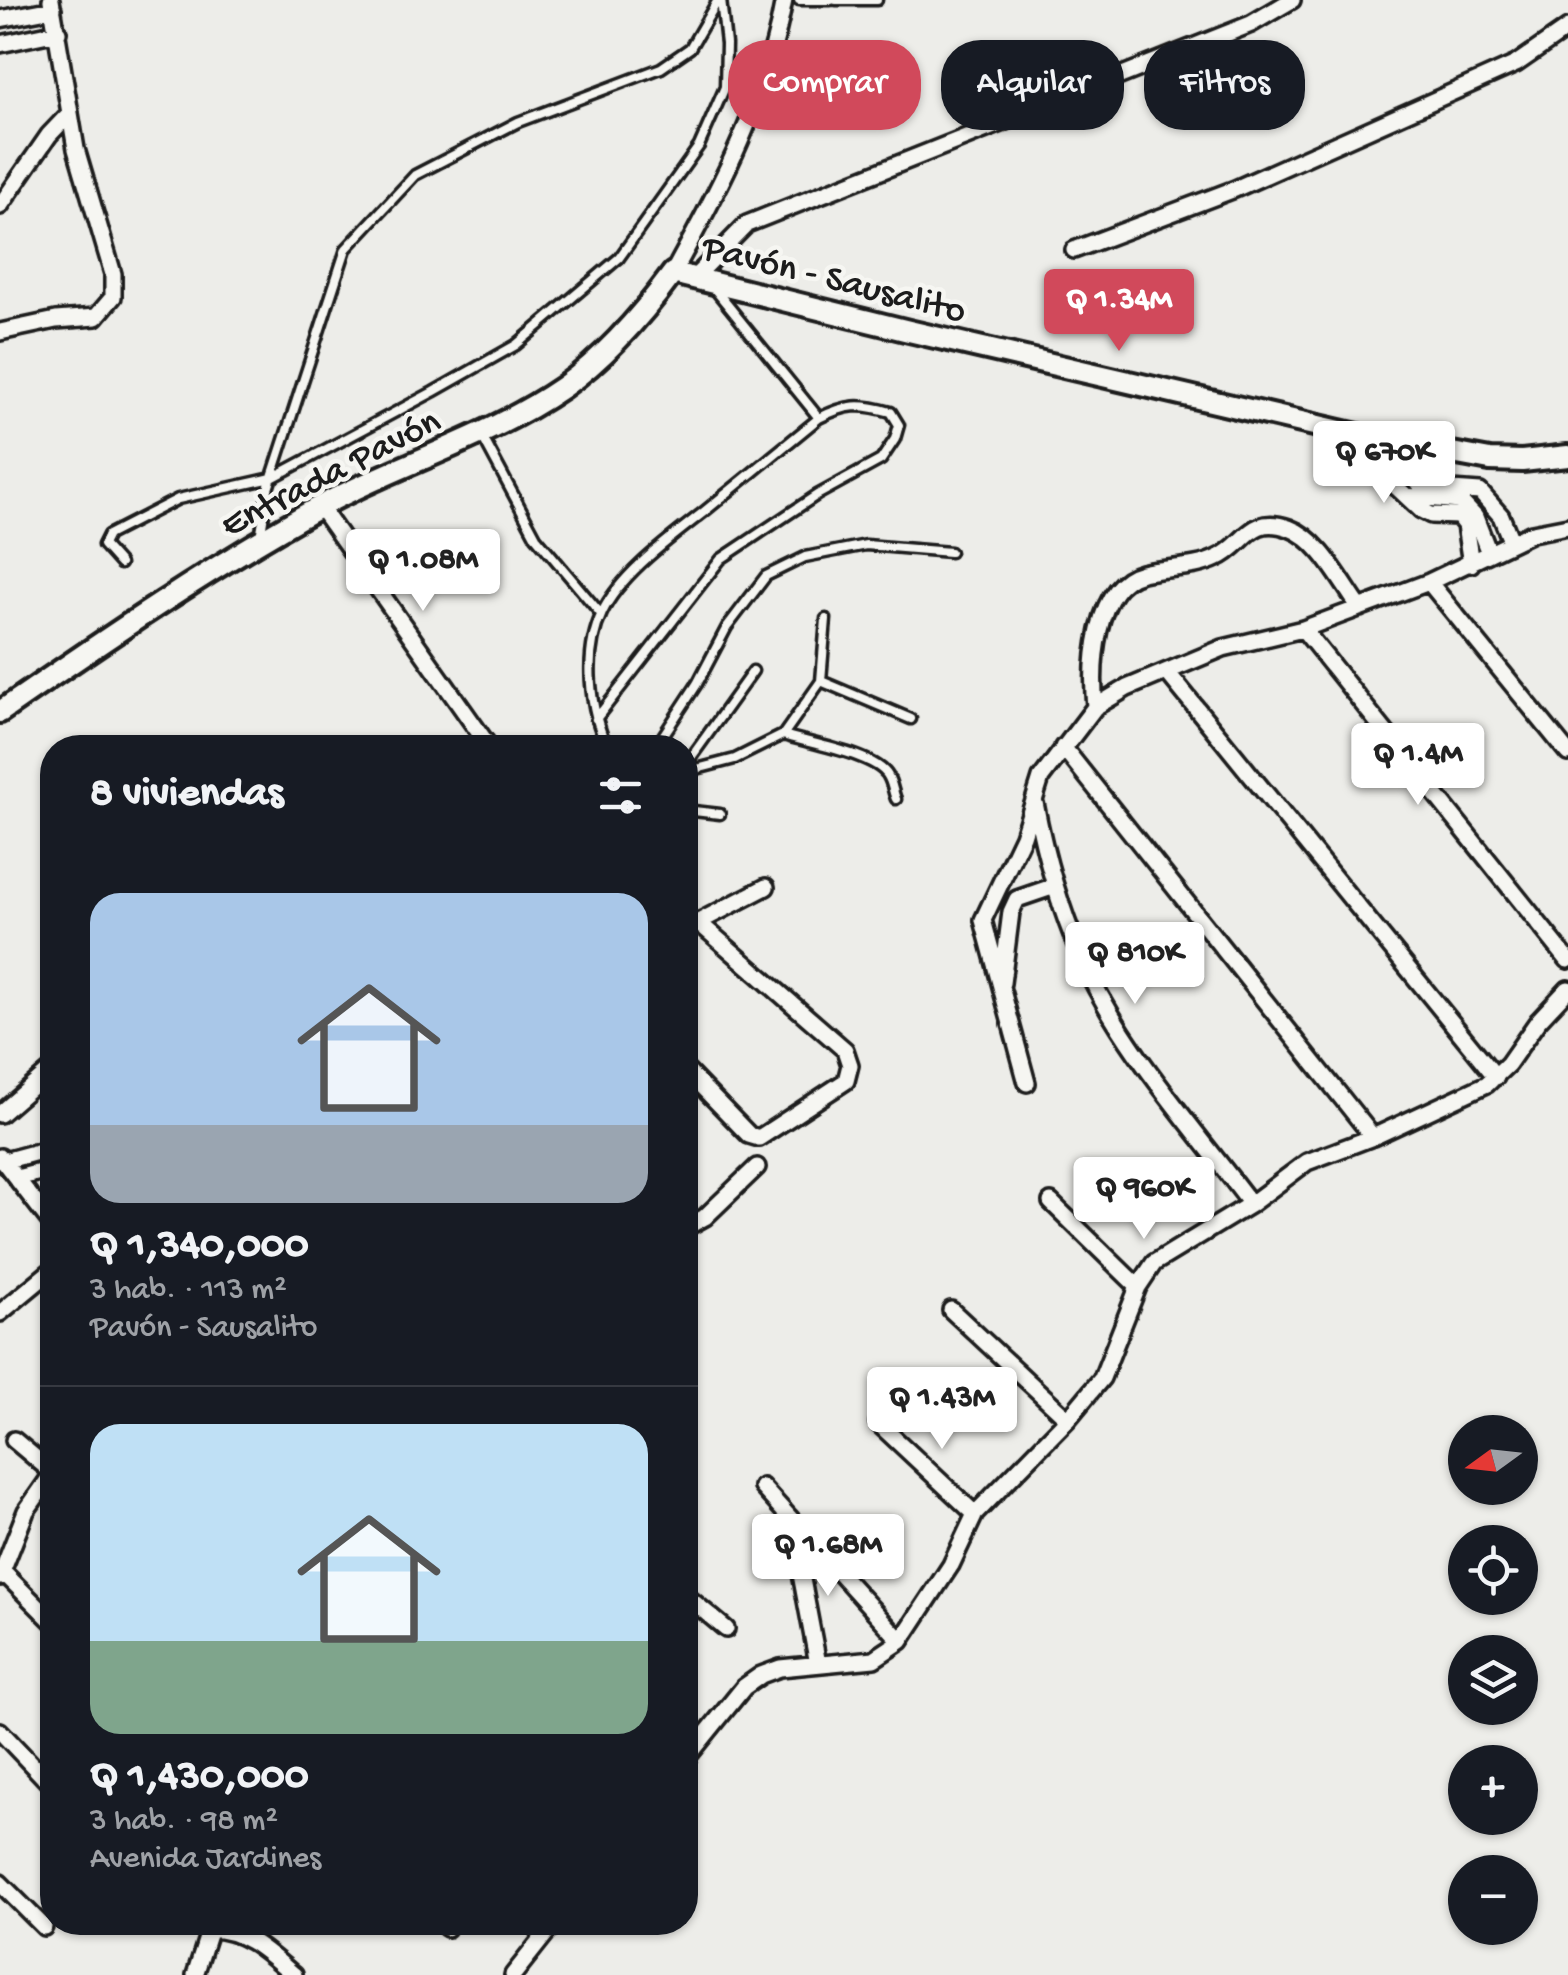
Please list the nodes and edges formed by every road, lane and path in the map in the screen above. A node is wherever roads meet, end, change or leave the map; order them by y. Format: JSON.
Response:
{"nodes":[{"id":1,"x":719,"y":0,"type":"edge"},
{"id":2,"x":784,"y":0,"type":"edge"},
{"id":3,"x":799,"y":0,"type":"edge"},
{"id":4,"x":834,"y":0,"type":"edge"},
{"id":5,"x":877,"y":0,"type":"edge"},
{"id":6,"x":1292,"y":0,"type":"edge"},
{"id":7,"x":52,"y":5,"type":"edge"},
{"id":8,"x":0,"y":20,"type":"edge"},
{"id":9,"x":1568,"y":28,"type":"edge"},
{"id":10,"x":58,"y":32,"type":"junction"},
{"id":11,"x":1,"y":40,"type":"edge"},
{"id":12,"x":70,"y":114,"type":"junction"},
{"id":13,"x":0,"y":206,"type":"edge"},
{"id":14,"x":1074,"y":250,"type":"dead end"},
{"id":15,"x":673,"y":273,"type":"junction"},
{"id":16,"x":701,"y":278,"type":"junction"},
{"id":17,"x":0,"y":332,"type":"edge"},
{"id":18,"x":819,"y":418,"type":"junction"},
{"id":19,"x":1319,"y":426,"type":"junction"},
{"id":20,"x":480,"y":432,"type":"junction"},
{"id":21,"x":1377,"y":439,"type":"junction"},
{"id":22,"x":1413,"y":445,"type":"junction"},
{"id":23,"x":1568,"y":456,"type":"edge"},
{"id":24,"x":1373,"y":465,"type":"junction"},
{"id":25,"x":1406,"y":470,"type":"junction"},
{"id":26,"x":272,"y":478,"type":"junction"},
{"id":27,"x":1406,"y":496,"type":"junction"},
{"id":28,"x":320,"y":507,"type":"junction"},
{"id":29,"x":1564,"y":532,"type":"edge"},
{"id":30,"x":1511,"y":541,"type":"junction"},
{"id":31,"x":260,"y":542,"type":"junction"},
{"id":32,"x":950,"y":552,"type":"dead end"},
{"id":33,"x":1489,"y":553,"type":"junction"},
{"id":34,"x":120,"y":564,"type":"dead end"},
{"id":35,"x":1471,"y":564,"type":"junction"},
{"id":36,"x":1430,"y":582,"type":"junction"},
{"id":37,"x":1360,"y":608,"type":"junction"},
{"id":38,"x":601,"y":614,"type":"junction"},
{"id":39,"x":826,"y":619,"type":"dead end"},
{"id":40,"x":1303,"y":629,"type":"junction"},
{"id":41,"x":753,"y":671,"type":"dead end"},
{"id":42,"x":1167,"y":672,"type":"junction"},
{"id":43,"x":821,"y":682,"type":"junction"},
{"id":44,"x":1095,"y":708,"type":"junction"},
{"id":45,"x":0,"y":712,"type":"edge"},
{"id":46,"x":596,"y":719,"type":"junction"},
{"id":47,"x":911,"y":719,"type":"dead end"},
{"id":48,"x":783,"y":734,"type":"junction"},
{"id":49,"x":481,"y":735,"type":"edge"},
{"id":50,"x":603,"y":735,"type":"edge"},
{"id":51,"x":663,"y":735,"type":"edge"},
{"id":52,"x":1063,"y":747,"type":"junction"},
{"id":53,"x":698,"y":750,"type":"edge"},
{"id":54,"x":1568,"y":753,"type":"edge"},
{"id":55,"x":698,"y":766,"type":"edge"},
{"id":56,"x":896,"y":800,"type":"dead end"},
{"id":57,"x":1035,"y":800,"type":"junction"},
{"id":58,"x":698,"y":811,"type":"edge"},
{"id":59,"x":720,"y":814,"type":"dead end"},
{"id":60,"x":1055,"y":886,"type":"junction"},
{"id":61,"x":766,"y":887,"type":"dead end"},
{"id":62,"x":698,"y":922,"type":"edge"},
{"id":63,"x":698,"y":932,"type":"edge"},
{"id":64,"x":1568,"y":960,"type":"edge"},
{"id":65,"x":1568,"y":989,"type":"edge"},
{"id":66,"x":1001,"y":995,"type":"junction"},
{"id":67,"x":1496,"y":1077,"type":"junction"},
{"id":68,"x":40,"y":1079,"type":"edge"},
{"id":69,"x":698,"y":1082,"type":"edge"},
{"id":70,"x":1027,"y":1084,"type":"dead end"},
{"id":71,"x":0,"y":1114,"type":"edge"},
{"id":72,"x":1373,"y":1137,"type":"junction"},
{"id":73,"x":40,"y":1151,"type":"edge"},
{"id":74,"x":2,"y":1159,"type":"edge"},
{"id":75,"x":757,"y":1167,"type":"dead end"},
{"id":76,"x":40,"y":1171,"type":"edge"},
{"id":77,"x":17,"y":1178,"type":"junction"},
{"id":78,"x":1051,"y":1202,"type":"dead end"},
{"id":79,"x":1251,"y":1204,"type":"junction"},
{"id":80,"x":40,"y":1208,"type":"edge"},
{"id":81,"x":698,"y":1221,"type":"edge"},
{"id":82,"x":40,"y":1280,"type":"edge"},
{"id":83,"x":1138,"y":1287,"type":"junction"},
{"id":84,"x":951,"y":1310,"type":"dead end"},
{"id":85,"x":0,"y":1313,"type":"edge"},
{"id":86,"x":1068,"y":1419,"type":"junction"},
{"id":87,"x":878,"y":1423,"type":"dead end"},
{"id":88,"x":14,"y":1440,"type":"dead end"},
{"id":89,"x":40,"y":1463,"type":"edge"},
{"id":90,"x":762,"y":1487,"type":"dead end"},
{"id":91,"x":40,"y":1491,"type":"edge"},
{"id":92,"x":975,"y":1514,"type":"junction"},
{"id":93,"x":804,"y":1534,"type":"junction"},
{"id":94,"x":2,"y":1574,"type":"edge"},
{"id":95,"x":698,"y":1606,"type":"edge"},
{"id":96,"x":40,"y":1610,"type":"edge"},
{"id":97,"x":726,"y":1629,"type":"dead end"},
{"id":98,"x":902,"y":1642,"type":"junction"},
{"id":99,"x":818,"y":1664,"type":"junction"},
{"id":100,"x":0,"y":1731,"type":"edge"},
{"id":101,"x":698,"y":1744,"type":"edge"},
{"id":102,"x":40,"y":1773,"type":"edge"},
{"id":103,"x":0,"y":1883,"type":"edge"},
{"id":104,"x":40,"y":1922,"type":"edge"},
{"id":105,"x":208,"y":1935,"type":"edge"},
{"id":106,"x":238,"y":1935,"type":"edge"},
{"id":107,"x":545,"y":1935,"type":"edge"},
{"id":108,"x":195,"y":1975,"type":"edge"},
{"id":109,"x":294,"y":1975,"type":"edge"},
{"id":110,"x":513,"y":1975,"type":"edge"}],
"edges":[{"from":1,"to":26,"type":"lane"},
{"from":1,"to":26,"type":"lane"},
{"from":2,"to":15,"type":"street"},
{"from":3,"to":4,"type":"lane"},
{"from":4,"to":5,"type":"lane"},
{"from":6,"to":16,"type":"street"},
{"from":7,"to":8,"type":"street"},
{"from":7,"to":10,"type":"street"},
{"from":9,"to":14,"type":"street"},
{"from":10,"to":11,"type":"street"},
{"from":10,"to":12,"type":"street"},
{"from":12,"to":13,"type":"street"},
{"from":12,"to":17,"type":"street"},
{"from":15,"to":16,"type":"street","name":"Pavón - Sausalito"},
{"from":15,"to":20,"type":"street","name":"Entrada Pavón"},
{"from":16,"to":18,"type":"lane"},
{"from":16,"to":19,"type":"street","name":"Pavón - Sausalito"},
{"from":18,"to":38,"type":"lane"},
{"from":18,"to":46,"type":"lane"},
{"from":19,"to":21,"type":"street","name":"Pavón - Sausalito"},
{"from":19,"to":24,"type":"street"},
{"from":20,"to":28,"type":"street","name":"Entrada Pavón"},
{"from":20,"to":38,"type":"lane"},
{"from":21,"to":22,"type":"street","name":"Pavón - Sausalito"},
{"from":21,"to":24,"type":"street"},
{"from":21,"to":25,"type":"street"},
{"from":22,"to":23,"type":"street","name":"Pavón - Sausalito"},
{"from":22,"to":25,"type":"street"},
{"from":24,"to":27,"type":"street"},
{"from":25,"to":30,"type":"street"},
{"from":26,"to":31,"type":"lane"},
{"from":26,"to":34,"type":"lane"},
{"from":27,"to":33,"type":"street"},
{"from":27,"to":35,"type":"street"},
{"from":28,"to":31,"type":"street","name":"Entrada Pavón"},
{"from":28,"to":49,"type":"street"},
{"from":29,"to":30,"type":"street"},
{"from":30,"to":33,"type":"street"},
{"from":31,"to":45,"type":"street","name":"Entrada Pavón"},
{"from":32,"to":51,"type":"lane"},
{"from":33,"to":35,"type":"street"},
{"from":35,"to":36,"type":"street"},
{"from":36,"to":37,"type":"street"},
{"from":36,"to":54,"type":"street"},
{"from":37,"to":40,"type":"street"},
{"from":37,"to":44,"type":"street"},
{"from":38,"to":46,"type":"lane"},
{"from":39,"to":43,"type":"lane"},
{"from":40,"to":42,"type":"street"},
{"from":40,"to":64,"type":"street"},
{"from":41,"to":53,"type":"lane"},
{"from":42,"to":44,"type":"street"},
{"from":42,"to":67,"type":"street"},
{"from":43,"to":47,"type":"lane"},
{"from":43,"to":48,"type":"lane"},
{"from":44,"to":52,"type":"street"},
{"from":46,"to":50,"type":"lane"},
{"from":48,"to":55,"type":"lane"},
{"from":48,"to":56,"type":"lane"},
{"from":52,"to":57,"type":"street"},
{"from":52,"to":72,"type":"street"},
{"from":57,"to":60,"type":"street"},
{"from":57,"to":66,"type":"street"},
{"from":58,"to":59,"type":"lane"},
{"from":60,"to":66,"type":"street"},
{"from":60,"to":79,"type":"street"},
{"from":61,"to":62,"type":"street"},
{"from":63,"to":69,"type":"street"},
{"from":65,"to":67,"type":"street"},
{"from":66,"to":70,"type":"street"},
{"from":67,"to":72,"type":"street"},
{"from":68,"to":71,"type":"street"},
{"from":72,"to":79,"type":"street"},
{"from":73,"to":74,"type":"street"},
{"from":74,"to":77,"type":"street"},
{"from":75,"to":81,"type":"street"},
{"from":76,"to":77,"type":"street"},
{"from":77,"to":80,"type":"street"},
{"from":78,"to":83,"type":"street"},
{"from":79,"to":83,"type":"street"},
{"from":82,"to":85,"type":"street"},
{"from":83,"to":86,"type":"street"},
{"from":84,"to":86,"type":"street"},
{"from":86,"to":92,"type":"street"},
{"from":87,"to":92,"type":"street"},
{"from":88,"to":89,"type":"street"},
{"from":90,"to":93,"type":"street"},
{"from":91,"to":94,"type":"street"},
{"from":92,"to":98,"type":"street"},
{"from":93,"to":98,"type":"street"},
{"from":93,"to":99,"type":"street"},
{"from":94,"to":96,"type":"street"},
{"from":95,"to":97,"type":"street"},
{"from":98,"to":99,"type":"street"},
{"from":99,"to":101,"type":"street"},
{"from":100,"to":102,"type":"street"},
{"from":103,"to":104,"type":"street"},
{"from":105,"to":108,"type":"street"},
{"from":106,"to":109,"type":"street"},
{"from":107,"to":110,"type":"street"}]}
